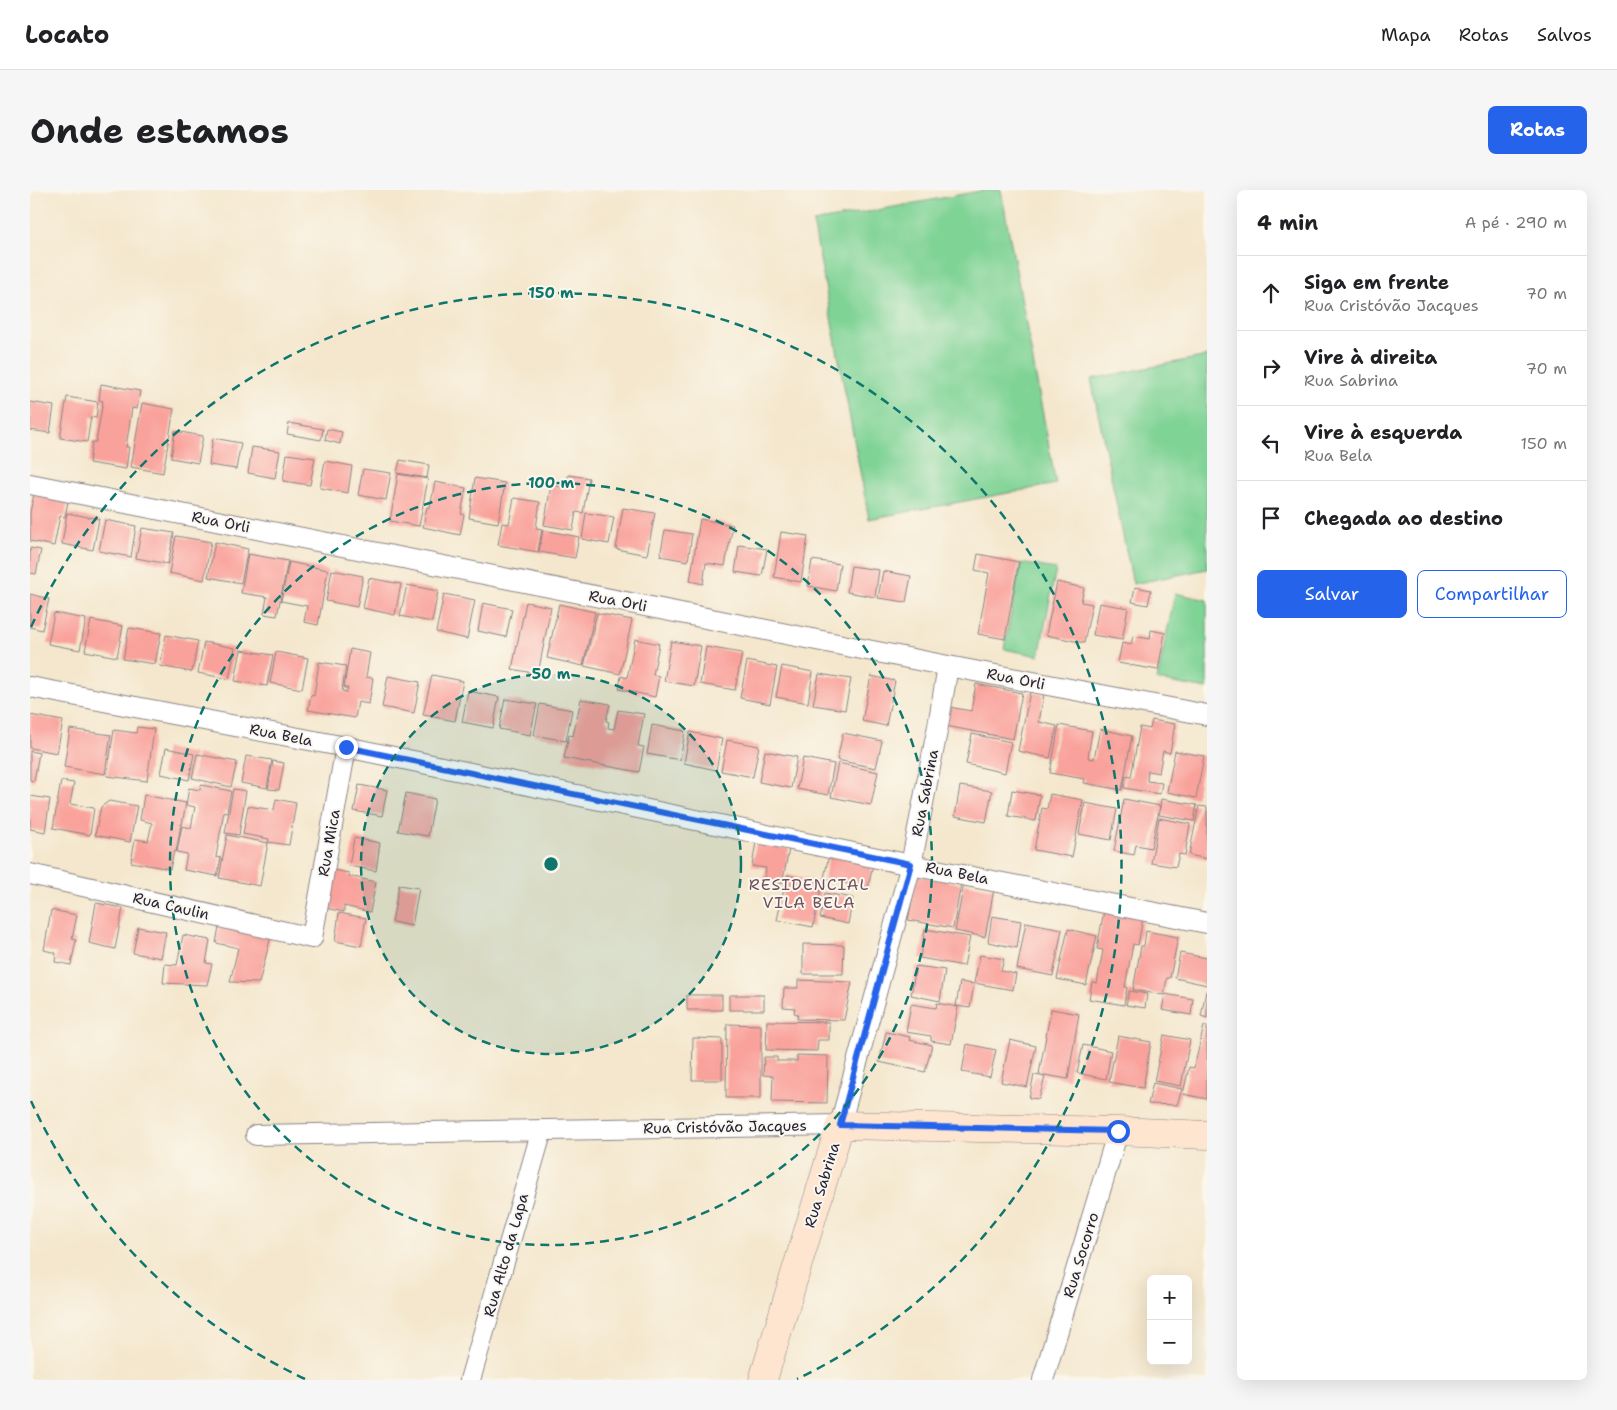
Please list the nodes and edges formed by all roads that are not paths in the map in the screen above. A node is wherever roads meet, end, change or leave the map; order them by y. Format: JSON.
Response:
{"nodes":[{"id":1,"x":30,"y":484,"type":"edge"},
{"id":2,"x":948,"y":666,"type":"junction"},
{"id":3,"x":30,"y":687,"type":"edge"},
{"id":4,"x":1207,"y":715,"type":"edge"},
{"id":5,"x":346,"y":747,"type":"junction"},
{"id":6,"x":911,"y":864,"type":"junction"},
{"id":7,"x":30,"y":874,"type":"edge"},
{"id":8,"x":1207,"y":923,"type":"edge"},
{"id":9,"x":312,"y":938,"type":"joint"},
{"id":10,"x":840,"y":1125,"type":"junction"},
{"id":11,"x":542,"y":1130,"type":"junction"},
{"id":12,"x":1118,"y":1131,"type":"junction"},
{"id":13,"x":256,"y":1135,"type":"dead end"},
{"id":14,"x":1207,"y":1135,"type":"edge"},
{"id":15,"x":470,"y":1380,"type":"edge"},
{"id":16,"x":763,"y":1380,"type":"edge"},
{"id":17,"x":1043,"y":1380,"type":"edge"}],
"edges":[{"from":1,"to":2,"type":"street","name":"Rua Orli"},
{"from":2,"to":4,"type":"street","name":"Rua Orli"},
{"from":2,"to":6,"type":"street","name":"Rua Sabrina"},
{"from":3,"to":5,"type":"street","name":"Rua Bela"},
{"from":5,"to":6,"type":"street","name":"Rua Bela"},
{"from":5,"to":9,"type":"street","name":"Rua Mica"},
{"from":6,"to":8,"type":"street","name":"Rua Bela"},
{"from":6,"to":10,"type":"street","name":"Rua Sabrina"},
{"from":7,"to":9,"type":"street","name":"Rua Caulin"},
{"from":10,"to":11,"type":"street","name":"Rua Cristóvão Jacques"},
{"from":10,"to":12,"type":"street","name":"Rua Cristóvão Jacques"},
{"from":10,"to":16,"type":"street","name":"Rua Sabrina"},
{"from":11,"to":13,"type":"street","name":"Rua Cristóvão Jacques"},
{"from":11,"to":15,"type":"street","name":"Rua Alto da Lapa"},
{"from":12,"to":14,"type":"street","name":"Rua Cristóvão Jacques"},
{"from":12,"to":17,"type":"street","name":"Rua Socorro"}]}
